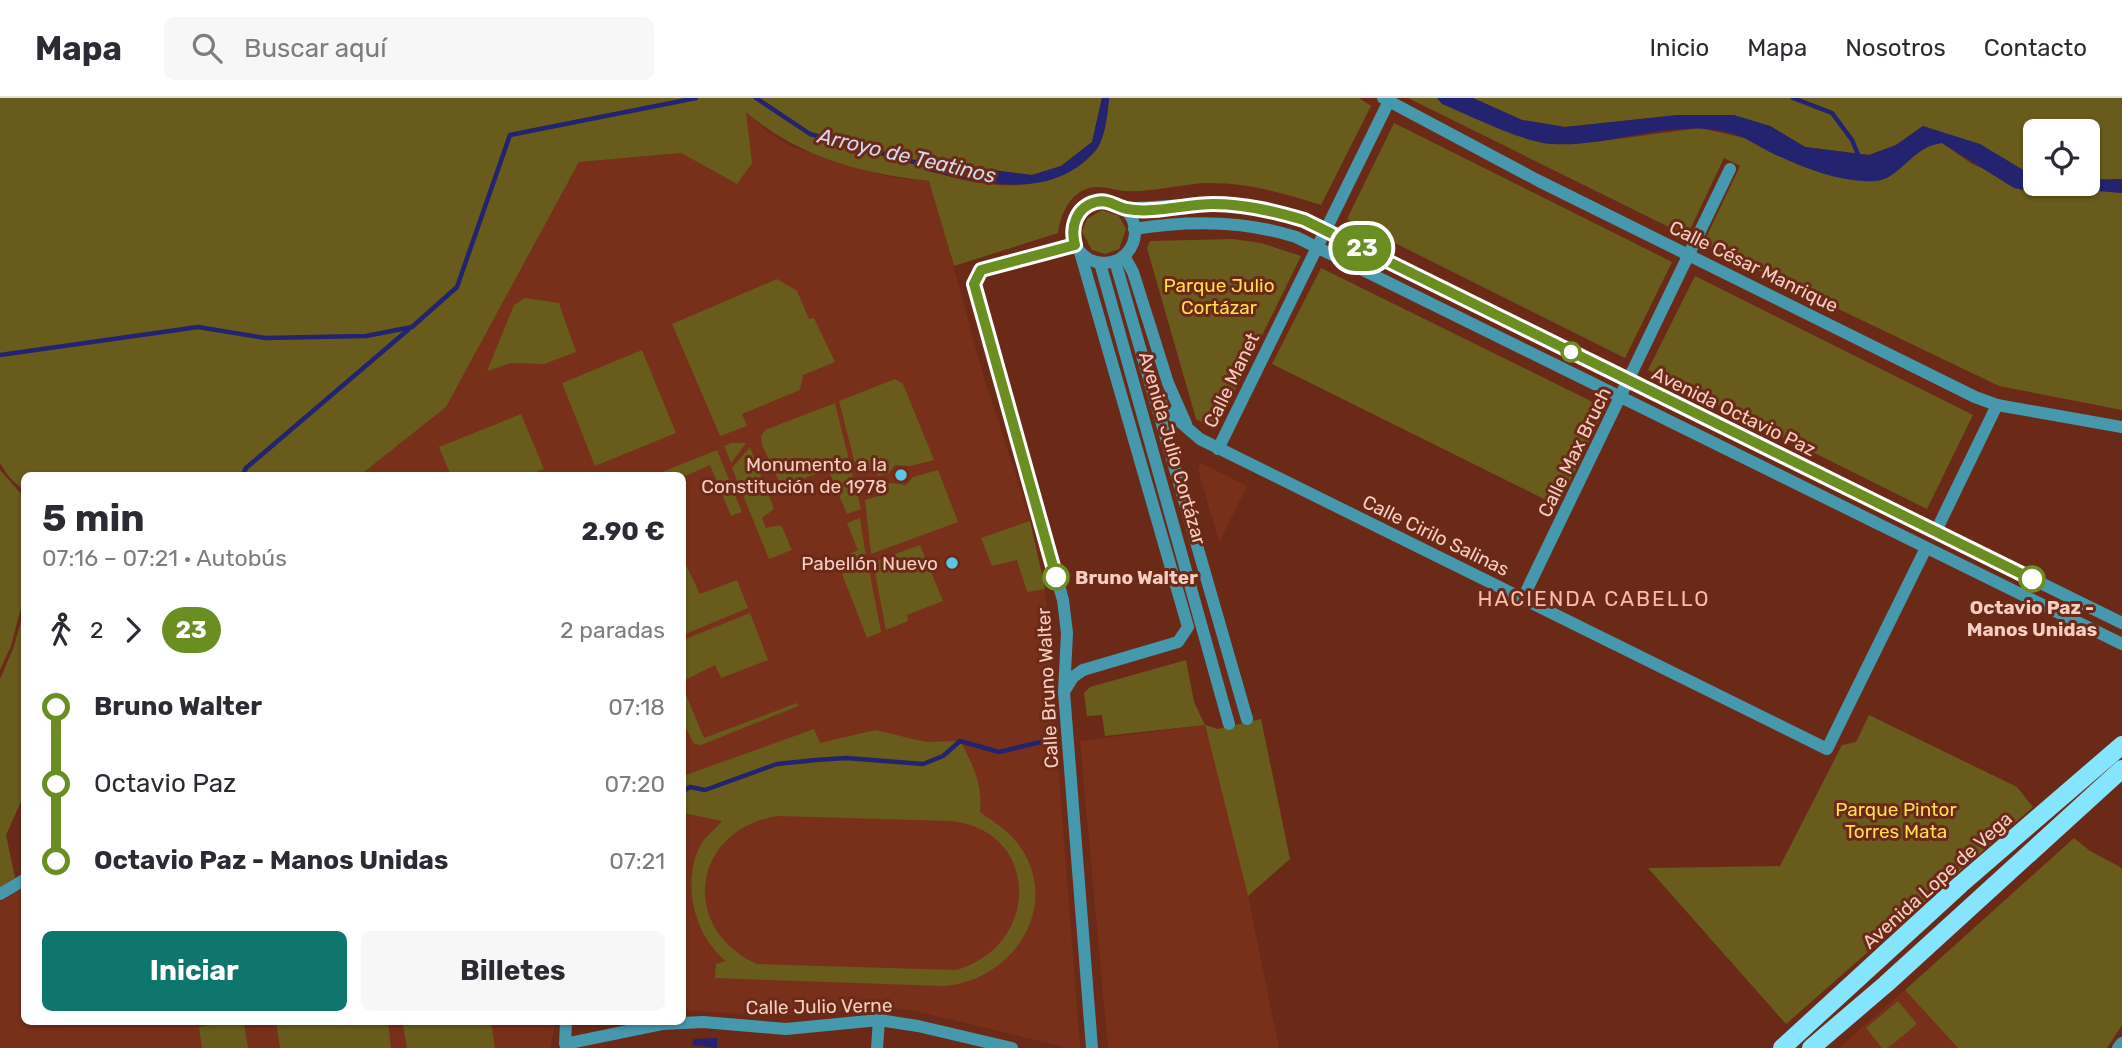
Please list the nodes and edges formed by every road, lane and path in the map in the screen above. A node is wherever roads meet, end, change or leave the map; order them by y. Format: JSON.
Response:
{"nodes":[{"id":1,"x":1386,"y":100,"type":"edge"},
{"id":2,"x":1730,"y":169,"type":"dead end"},
{"id":3,"x":1124,"y":209,"type":"junction"},
{"id":4,"x":1134,"y":229,"type":"junction"},
{"id":5,"x":1325,"y":230,"type":"junction"},
{"id":6,"x":1317,"y":247,"type":"junction"},
{"id":7,"x":1078,"y":249,"type":"junction"},
{"id":8,"x":1688,"y":256,"type":"junction"},
{"id":9,"x":1119,"y":258,"type":"junction"},
{"id":10,"x":1100,"y":263,"type":"junction"},
{"id":11,"x":1630,"y":381,"type":"junction"},
{"id":12,"x":1154,"y":393,"type":"junction"},
{"id":13,"x":1622,"y":397,"type":"junction"},
{"id":14,"x":1997,"y":405,"type":"junction"},
{"id":15,"x":2122,"y":427,"type":"edge"},
{"id":16,"x":1192,"y":433,"type":"junction"},
{"id":17,"x":1218,"y":449,"type":"junction"},
{"id":18,"x":1936,"y":531,"type":"junction"},
{"id":19,"x":1926,"y":548,"type":"junction"},
{"id":20,"x":1522,"y":600,"type":"junction"},
{"id":21,"x":2122,"y":623,"type":"edge"},
{"id":22,"x":2122,"y":644,"type":"edge"},
{"id":23,"x":1067,"y":652,"type":"junction"},
{"id":24,"x":1083,"y":670,"type":"junction"},
{"id":25,"x":1064,"y":692,"type":"junction"},
{"id":26,"x":1247,"y":719,"type":"dead end"},
{"id":27,"x":1229,"y":724,"type":"dead end"},
{"id":28,"x":2122,"y":745,"type":"edge"},
{"id":29,"x":2122,"y":769,"type":"edge"},
{"id":30,"x":21,"y":882,"type":"edge"},
{"id":31,"x":0,"y":894,"type":"edge"},
{"id":32,"x":879,"y":1020,"type":"junction"},
{"id":33,"x":686,"y":1023,"type":"edge"},
{"id":34,"x":566,"y":1025,"type":"edge"},
{"id":35,"x":657,"y":1025,"type":"edge"},
{"id":36,"x":2122,"y":1043,"type":"edge"},
{"id":37,"x":877,"y":1048,"type":"edge"},
{"id":38,"x":1012,"y":1048,"type":"edge"},
{"id":39,"x":1092,"y":1048,"type":"edge"},
{"id":40,"x":1782,"y":1048,"type":"edge"},
{"id":41,"x":1811,"y":1048,"type":"edge"},
{"id":42,"x":2118,"y":1048,"type":"edge"}],
"edges":[{"from":1,"to":5,"type":"street","name":"Calle Manet"},
{"from":1,"to":8,"type":"street","name":"Calle César Manrique"},
{"from":2,"to":8,"type":"street","name":"Calle Max Bruch"},
{"from":3,"to":4,"type":"street"},
{"from":3,"to":5,"type":"street","name":"Avenida Octavio Paz"},
{"from":3,"to":7,"type":"street"},
{"from":4,"to":6,"type":"street","name":"Avenida Octavio Paz"},
{"from":4,"to":9,"type":"street"},
{"from":5,"to":6,"type":"street","name":"Calle Manet"},
{"from":5,"to":11,"type":"street","name":"Avenida Octavio Paz"},
{"from":6,"to":13,"type":"street","name":"Avenida Octavio Paz"},
{"from":6,"to":17,"type":"street","name":"Calle Manet"},
{"from":7,"to":10,"type":"street"},
{"from":7,"to":23,"type":"street","name":"Calle Bruno Walter"},
{"from":7,"to":24,"type":"street","name":"Avenida Julio Cortázar"},
{"from":8,"to":11,"type":"street","name":"Calle Max Bruch"},
{"from":8,"to":14,"type":"street","name":"Calle César Manrique"},
{"from":9,"to":10,"type":"street"},
{"from":9,"to":12,"type":"street","name":"Avenida Julio Cortázar"},
{"from":9,"to":16,"type":"street","name":"Avenida Julio Cortázar"},
{"from":10,"to":27,"type":"street","name":"Avenida Julio Cortázar"},
{"from":11,"to":13,"type":"street","name":"Calle Max Bruch"},
{"from":11,"to":18,"type":"street","name":"Avenida Octavio Paz"},
{"from":12,"to":16,"type":"street","name":"Calle Cirilo Salinas"},
{"from":12,"to":26,"type":"street","name":"Avenida Julio Cortázar"},
{"from":13,"to":19,"type":"street","name":"Avenida Octavio Paz"},
{"from":13,"to":20,"type":"street","name":"Calle Max Bruch"},
{"from":14,"to":15,"type":"street","name":"Calle César Manrique"},
{"from":14,"to":18,"type":"street"},
{"from":16,"to":17,"type":"street","name":"Calle Cirilo Salinas"},
{"from":17,"to":20,"type":"street","name":"Calle Cirilo Salinas"},
{"from":18,"to":21,"type":"street","name":"Avenida Octavio Paz"},
{"from":19,"to":20,"type":"street","name":"Calle Cirilo Salinas"},
{"from":19,"to":22,"type":"street","name":"Avenida Octavio Paz"},
{"from":23,"to":24,"type":"street"},
{"from":23,"to":25,"type":"street","name":"Calle Bruno Walter"},
{"from":24,"to":25,"type":"street"},
{"from":25,"to":39,"type":"street","name":"Calle Bruno Walter"},
{"from":28,"to":40,"type":"main road","name":"Avenida Lope de Vega"},
{"from":29,"to":41,"type":"main road"},
{"from":30,"to":31,"type":"street"},
{"from":32,"to":33,"type":"street","name":"Calle Julio Verne"},
{"from":32,"to":37,"type":"street"},
{"from":32,"to":38,"type":"street","name":"Calle Julio Verne"},
{"from":34,"to":35,"type":"street","name":"Calle Julio Verne"},
{"from":36,"to":42,"type":"street"}]}
